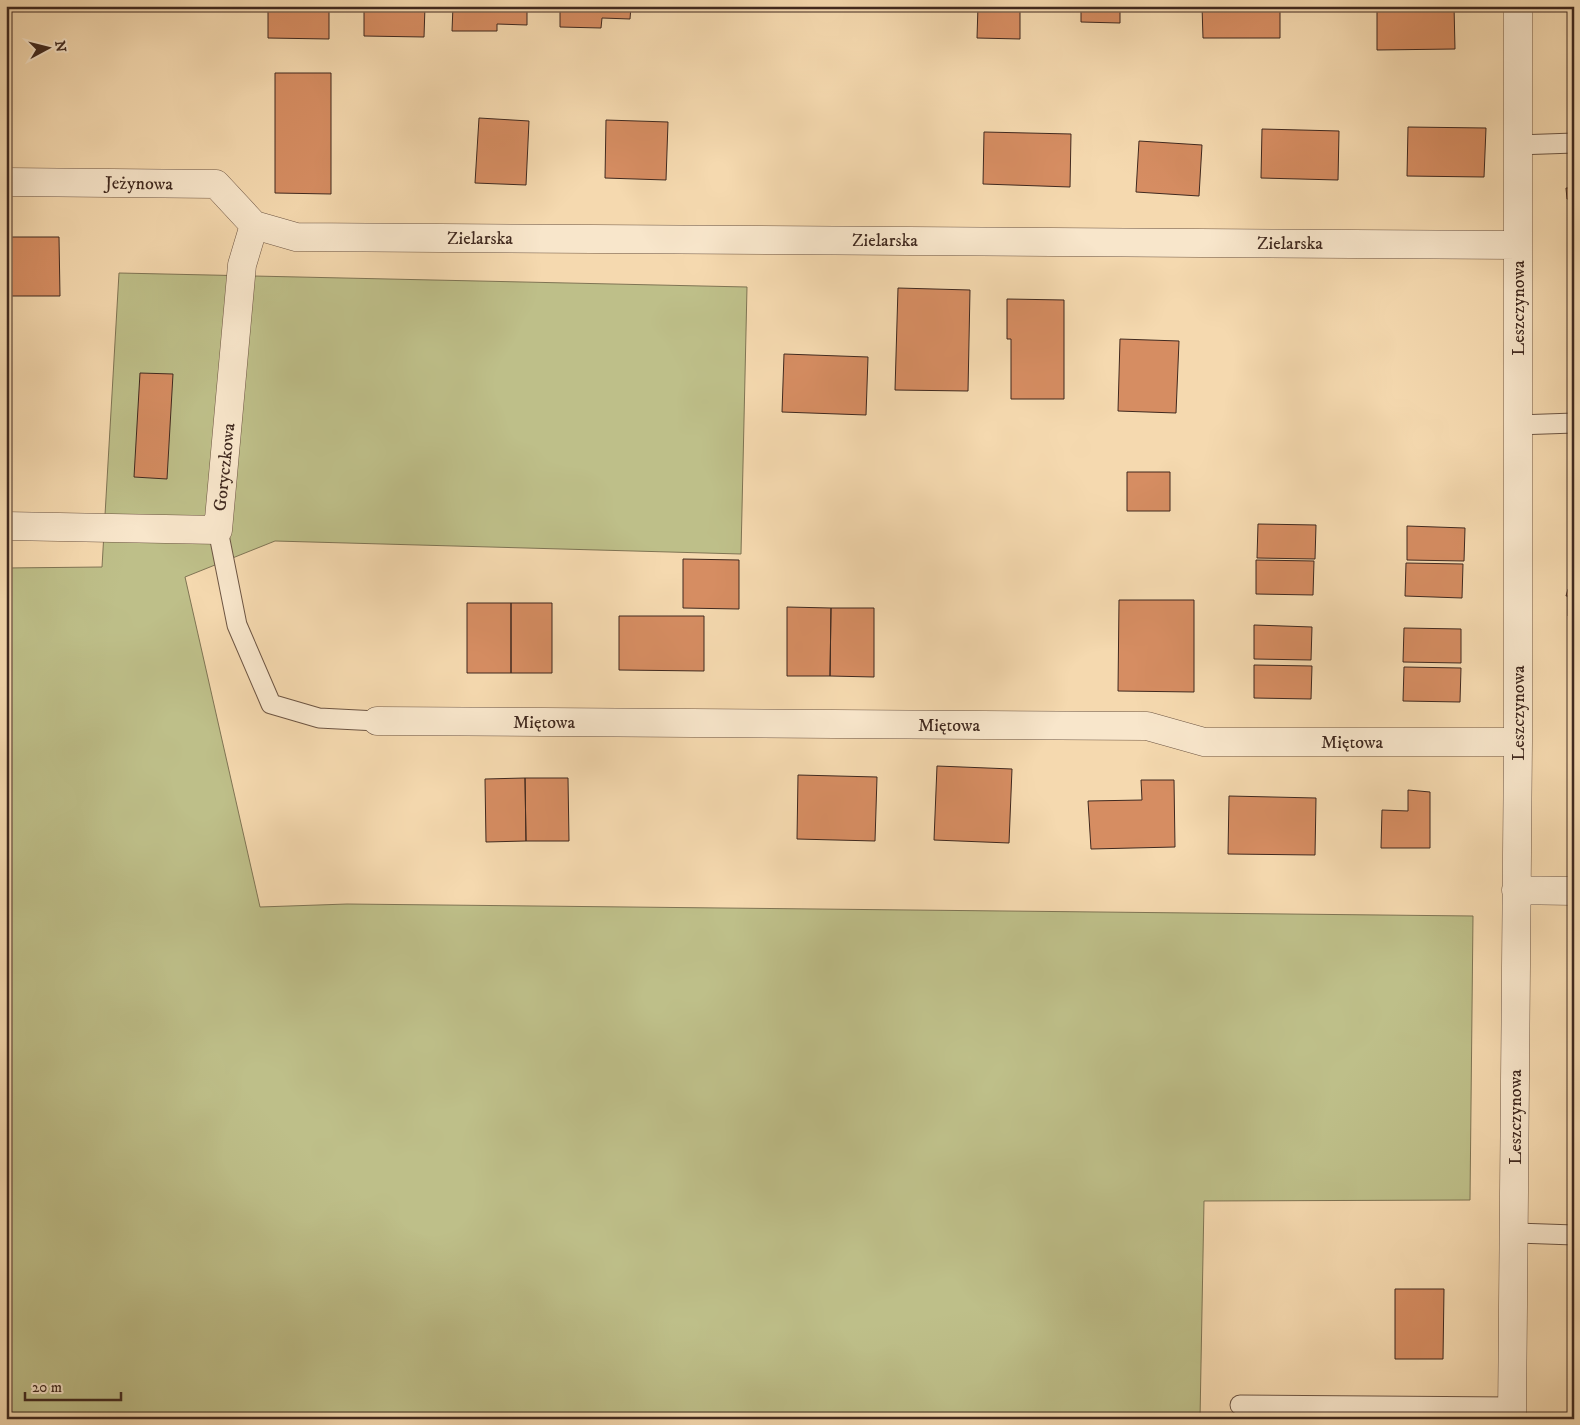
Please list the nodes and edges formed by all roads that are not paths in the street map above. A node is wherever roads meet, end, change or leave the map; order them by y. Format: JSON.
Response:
{"nodes":[{"id":1,"x":1518,"y":6,"type":"edge"},
{"id":2,"x":1574,"y":143,"type":"edge"},
{"id":3,"x":1518,"y":145,"type":"junction"},
{"id":4,"x":6,"y":182,"type":"edge"},
{"id":5,"x":254,"y":224,"type":"junction"},
{"id":6,"x":1518,"y":244,"type":"junction"},
{"id":7,"x":1574,"y":424,"type":"edge"},
{"id":8,"x":1518,"y":425,"type":"junction"},
{"id":9,"x":6,"y":526,"type":"edge"},
{"id":10,"x":218,"y":530,"type":"junction"},
{"id":11,"x":377,"y":721,"type":"joint"},
{"id":12,"x":1518,"y":742,"type":"junction"},
{"id":13,"x":1516,"y":890,"type":"junction"},
{"id":14,"x":1574,"y":891,"type":"edge"},
{"id":15,"x":1514,"y":1233,"type":"junction"},
{"id":16,"x":1574,"y":1235,"type":"edge"},
{"id":17,"x":1240,"y":1405,"type":"dead end"},
{"id":18,"x":1303,"y":1413,"type":"edge"},
{"id":19,"x":1512,"y":1413,"type":"edge"}],
"edges":[{"from":1,"to":3,"type":"street","name":"Leszczynowa"},
{"from":2,"to":3,"type":"lane"},
{"from":3,"to":6,"type":"street","name":"Leszczynowa"},
{"from":4,"to":5,"type":"street","name":"Jeżynowa"},
{"from":5,"to":6,"type":"street","name":"Zielarska"},
{"from":5,"to":10,"type":"street","name":"Goryczkowa"},
{"from":6,"to":8,"type":"street","name":"Leszczynowa"},
{"from":7,"to":8,"type":"lane"},
{"from":8,"to":12,"type":"street","name":"Leszczynowa"},
{"from":9,"to":10,"type":"street","name":"Goryczkowa"},
{"from":10,"to":11,"type":"lane"},
{"from":11,"to":12,"type":"street","name":"Miętowa"},
{"from":12,"to":13,"type":"street","name":"Leszczynowa"},
{"from":13,"to":14,"type":"street"},
{"from":13,"to":15,"type":"street","name":"Leszczynowa"},
{"from":15,"to":16,"type":"lane"},
{"from":15,"to":19,"type":"street","name":"Leszczynowa"},
{"from":17,"to":18,"type":"lane"},
{"from":18,"to":19,"type":"lane"}]}
